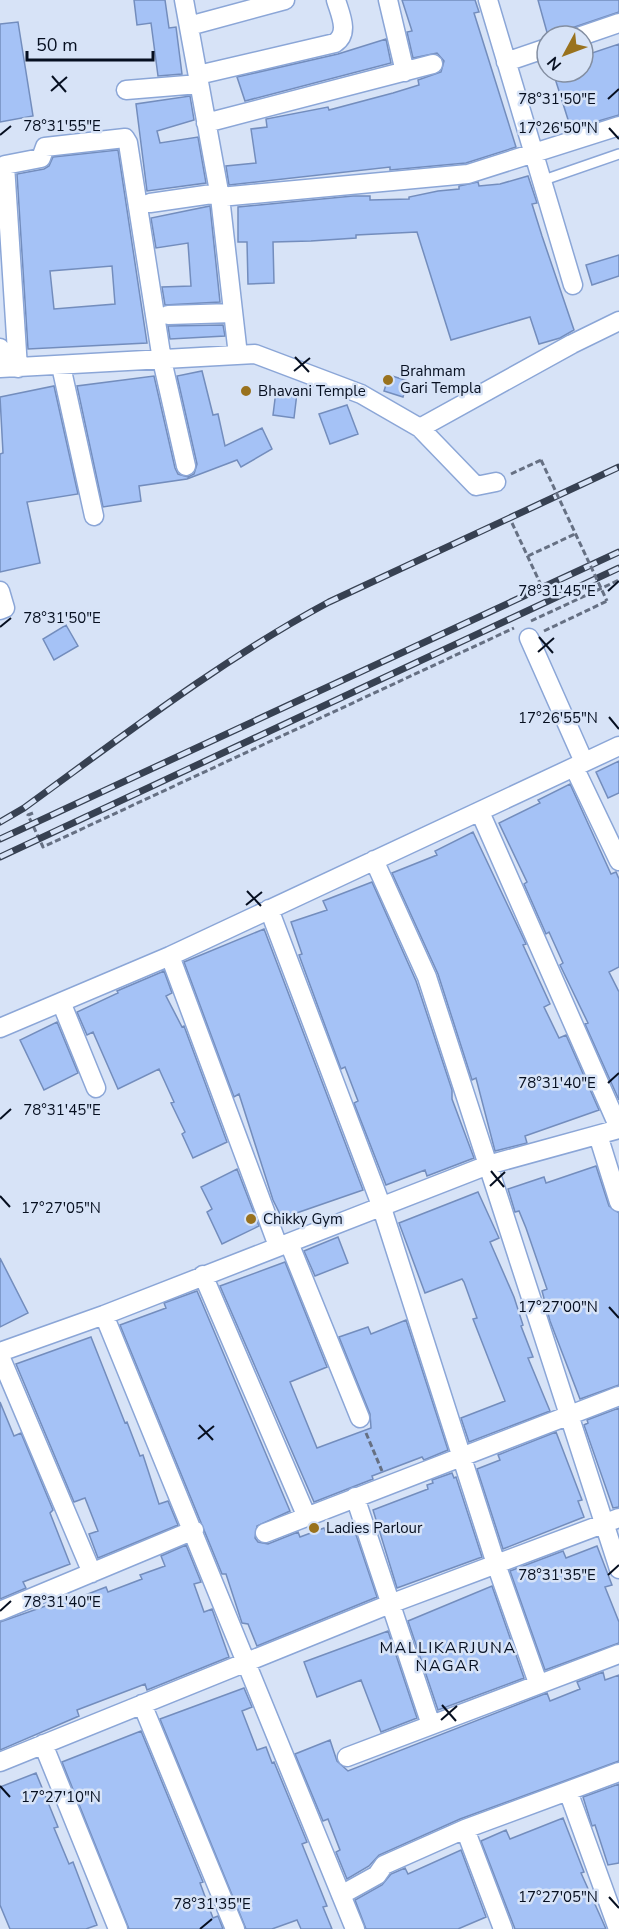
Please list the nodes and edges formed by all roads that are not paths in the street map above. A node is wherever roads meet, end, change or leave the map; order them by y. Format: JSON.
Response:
{"nodes":[{"id":1,"x":184,"y":0,"type":"edge"},
{"id":2,"x":285,"y":0,"type":"edge"},
{"id":3,"x":336,"y":0,"type":"edge"},
{"id":4,"x":388,"y":0,"type":"edge"},
{"id":5,"x":488,"y":0,"type":"edge"},
{"id":6,"x":619,"y":23,"type":"edge"},
{"id":7,"x":189,"y":26,"type":"junction"},
{"id":8,"x":595,"y":31,"type":"edge"},
{"id":9,"x":535,"y":52,"type":"edge"},
{"id":10,"x":506,"y":62,"type":"junction"},
{"id":11,"x":433,"y":64,"type":"dead end"},
{"id":12,"x":405,"y":72,"type":"junction"},
{"id":13,"x":199,"y":80,"type":"junction"},
{"id":14,"x":126,"y":90,"type":"dead end"},
{"id":15,"x":206,"y":123,"type":"junction"},
{"id":16,"x":619,"y":126,"type":"edge"},
{"id":17,"x":619,"y":154,"type":"edge"},
{"id":18,"x":534,"y":155,"type":"junction"},
{"id":19,"x":542,"y":181,"type":"junction"},
{"id":20,"x":219,"y":195,"type":"junction"},
{"id":21,"x":150,"y":203,"type":"dead end"},
{"id":22,"x":573,"y":285,"type":"dead end"},
{"id":23,"x":233,"y":313,"type":"junction"},
{"id":24,"x":168,"y":315,"type":"dead end"},
{"id":25,"x":617,"y":327,"type":"edge"},
{"id":26,"x":0,"y":348,"type":"edge"},
{"id":27,"x":238,"y":355,"type":"junction"},
{"id":28,"x":162,"y":360,"type":"junction"},
{"id":29,"x":61,"y":366,"type":"junction"},
{"id":30,"x":7,"y":368,"type":"edge"},
{"id":31,"x":420,"y":428,"type":"junction"},
{"id":32,"x":186,"y":466,"type":"dead end"},
{"id":33,"x":496,"y":482,"type":"road end"},
{"id":34,"x":94,"y":516,"type":"dead end"},
{"id":35,"x":0,"y":591,"type":"edge"},
{"id":36,"x":0,"y":610,"type":"edge"},
{"id":37,"x":529,"y":638,"type":"road end"},
{"id":38,"x":619,"y":746,"type":"edge"},
{"id":39,"x":579,"y":765,"type":"junction"},
{"id":40,"x":480,"y":812,"type":"junction"},
{"id":41,"x":374,"y":860,"type":"junction"},
{"id":42,"x":619,"y":861,"type":"edge"},
{"id":43,"x":269,"y":909,"type":"junction"},
{"id":44,"x":170,"y":956,"type":"junction"},
{"id":45,"x":61,"y":1002,"type":"junction"},
{"id":46,"x":0,"y":1028,"type":"edge"},
{"id":47,"x":96,"y":1088,"type":"dead end"},
{"id":48,"x":619,"y":1128,"type":"edge"},
{"id":49,"x":598,"y":1135,"type":"junction"},
{"id":50,"x":488,"y":1166,"type":"junction"},
{"id":51,"x":619,"y":1202,"type":"edge"},
{"id":52,"x":381,"y":1205,"type":"junction"},
{"id":53,"x":283,"y":1244,"type":"junction"},
{"id":54,"x":203,"y":1275,"type":"junction"},
{"id":55,"x":104,"y":1315,"type":"junction"},
{"id":56,"x":0,"y":1354,"type":"edge"},
{"id":57,"x":619,"y":1396,"type":"edge"},
{"id":58,"x":569,"y":1414,"type":"junction"},
{"id":59,"x":360,"y":1418,"type":"road end"},
{"id":60,"x":462,"y":1455,"type":"junction"},
{"id":61,"x":355,"y":1497,"type":"junction"},
{"id":62,"x":306,"y":1515,"type":"junction"},
{"id":63,"x":612,"y":1521,"type":"edge"},
{"id":64,"x":194,"y":1530,"type":"junction"},
{"id":65,"x":265,"y":1533,"type":"dead end"},
{"id":66,"x":496,"y":1564,"type":"junction"},
{"id":67,"x":619,"y":1569,"type":"edge"},
{"id":68,"x":92,"y":1573,"type":"junction"},
{"id":69,"x":390,"y":1604,"type":"junction"},
{"id":70,"x":0,"y":1611,"type":"edge"},
{"id":71,"x":619,"y":1654,"type":"edge"},
{"id":72,"x":247,"y":1662,"type":"junction"},
{"id":73,"x":538,"y":1683,"type":"junction"},
{"id":74,"x":142,"y":1704,"type":"junction"},
{"id":75,"x":431,"y":1725,"type":"junction"},
{"id":76,"x":43,"y":1744,"type":"junction"},
{"id":77,"x":347,"y":1757,"type":"dead end"},
{"id":78,"x":0,"y":1762,"type":"edge"},
{"id":79,"x":619,"y":1772,"type":"edge"},
{"id":80,"x":568,"y":1791,"type":"junction"},
{"id":81,"x":465,"y":1829,"type":"junction"},
{"id":82,"x":341,"y":1895,"type":"junction"},
{"id":83,"x":497,"y":1927,"type":"edge"},
{"id":84,"x":118,"y":1929,"type":"edge"},
{"id":85,"x":235,"y":1929,"type":"edge"},
{"id":86,"x":355,"y":1929,"type":"edge"},
{"id":87,"x":618,"y":1929,"type":"edge"}],
"edges":[{"from":1,"to":7,"type":"street"},
{"from":2,"to":7,"type":"street"},
{"from":3,"to":13,"type":"street"},
{"from":4,"to":12,"type":"street"},
{"from":5,"to":10,"type":"street"},
{"from":6,"to":8,"type":"street"},
{"from":7,"to":13,"type":"street"},
{"from":9,"to":10,"type":"street"},
{"from":10,"to":18,"type":"street"},
{"from":11,"to":12,"type":"street"},
{"from":12,"to":15,"type":"street"},
{"from":13,"to":14,"type":"street"},
{"from":13,"to":15,"type":"street"},
{"from":15,"to":20,"type":"street"},
{"from":16,"to":18,"type":"street"},
{"from":17,"to":19,"type":"lane"},
{"from":18,"to":19,"type":"street"},
{"from":18,"to":20,"type":"street"},
{"from":19,"to":22,"type":"street"},
{"from":20,"to":21,"type":"street"},
{"from":20,"to":23,"type":"street"},
{"from":23,"to":24,"type":"street"},
{"from":23,"to":27,"type":"street"},
{"from":25,"to":31,"type":"street"},
{"from":26,"to":30,"type":"street"},
{"from":27,"to":28,"type":"street"},
{"from":27,"to":31,"type":"street"},
{"from":28,"to":29,"type":"street"},
{"from":28,"to":30,"type":"street"},
{"from":28,"to":32,"type":"street"},
{"from":29,"to":30,"type":"street"},
{"from":29,"to":34,"type":"street"},
{"from":31,"to":33,"type":"street"},
{"from":35,"to":36,"type":"street"},
{"from":37,"to":39,"type":"street"},
{"from":38,"to":39,"type":"street"},
{"from":39,"to":40,"type":"street"},
{"from":39,"to":42,"type":"street"},
{"from":40,"to":41,"type":"street"},
{"from":40,"to":48,"type":"street"},
{"from":41,"to":43,"type":"street"},
{"from":41,"to":50,"type":"street"},
{"from":43,"to":44,"type":"street"},
{"from":43,"to":52,"type":"street"},
{"from":44,"to":45,"type":"street"},
{"from":44,"to":53,"type":"street"},
{"from":45,"to":46,"type":"street"},
{"from":45,"to":47,"type":"street"},
{"from":48,"to":49,"type":"street"},
{"from":49,"to":50,"type":"street"},
{"from":49,"to":51,"type":"street"},
{"from":50,"to":52,"type":"street"},
{"from":50,"to":58,"type":"street"},
{"from":52,"to":53,"type":"street"},
{"from":52,"to":60,"type":"street"},
{"from":53,"to":54,"type":"street"},
{"from":53,"to":59,"type":"street"},
{"from":54,"to":55,"type":"street"},
{"from":54,"to":62,"type":"street"},
{"from":55,"to":56,"type":"street"},
{"from":55,"to":64,"type":"street"},
{"from":56,"to":68,"type":"street"},
{"from":57,"to":58,"type":"street"},
{"from":58,"to":60,"type":"street"},
{"from":58,"to":63,"type":"street"},
{"from":60,"to":61,"type":"street"},
{"from":60,"to":66,"type":"street"},
{"from":61,"to":62,"type":"street"},
{"from":61,"to":69,"type":"street"},
{"from":62,"to":65,"type":"street"},
{"from":63,"to":66,"type":"street"},
{"from":63,"to":67,"type":"street"},
{"from":64,"to":68,"type":"street"},
{"from":64,"to":72,"type":"street"},
{"from":66,"to":69,"type":"street"},
{"from":66,"to":73,"type":"street"},
{"from":68,"to":70,"type":"street"},
{"from":69,"to":72,"type":"street"},
{"from":69,"to":75,"type":"street"},
{"from":71,"to":73,"type":"street"},
{"from":72,"to":74,"type":"street"},
{"from":72,"to":82,"type":"street"},
{"from":73,"to":75,"type":"street"},
{"from":74,"to":76,"type":"street"},
{"from":74,"to":85,"type":"street"},
{"from":75,"to":77,"type":"street"},
{"from":76,"to":78,"type":"street"},
{"from":76,"to":84,"type":"street"},
{"from":79,"to":80,"type":"street"},
{"from":80,"to":81,"type":"street"},
{"from":80,"to":87,"type":"street"},
{"from":81,"to":82,"type":"street"},
{"from":81,"to":83,"type":"street"},
{"from":82,"to":86,"type":"street"}]}
